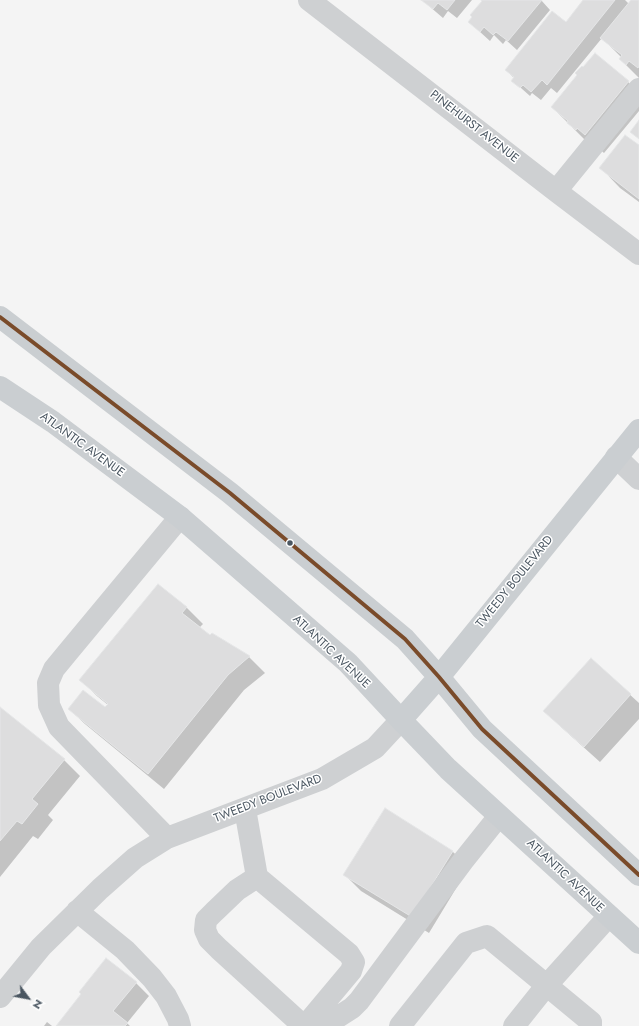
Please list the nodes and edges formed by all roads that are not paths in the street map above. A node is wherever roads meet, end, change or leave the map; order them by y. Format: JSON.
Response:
{"nodes":[{"id":1,"x":309,"y":0,"type":"edge"},
{"id":2,"x":639,"y":89,"type":"edge"},
{"id":3,"x":556,"y":191,"type":"junction"},
{"id":4,"x":639,"y":254,"type":"edge"},
{"id":5,"x":0,"y":317,"type":"edge"},
{"id":6,"x":0,"y":387,"type":"edge"},
{"id":7,"x":639,"y":430,"type":"edge"},
{"id":8,"x":616,"y":458,"type":"junction"},
{"id":9,"x":639,"y":478,"type":"edge"},
{"id":10,"x":180,"y":517,"type":"junction"},
{"id":11,"x":439,"y":677,"type":"junction"},
{"id":12,"x":401,"y":720,"type":"junction"},
{"id":13,"x":245,"y":809,"type":"junction"},
{"id":14,"x":499,"y":816,"type":"junction"},
{"id":15,"x":167,"y":838,"type":"junction"},
{"id":16,"x":639,"y":875,"type":"edge"},
{"id":17,"x":257,"y":877,"type":"junction"},
{"id":18,"x":77,"y":911,"type":"junction"},
{"id":19,"x":609,"y":916,"type":"junction"},
{"id":20,"x":639,"y":943,"type":"edge"},
{"id":21,"x":546,"y":986,"type":"junction"},
{"id":22,"x":0,"y":997,"type":"edge"},
{"id":23,"x":180,"y":1026,"type":"edge"},
{"id":24,"x":305,"y":1026,"type":"edge"},
{"id":25,"x":322,"y":1026,"type":"edge"},
{"id":26,"x":400,"y":1026,"type":"edge"},
{"id":27,"x":514,"y":1026,"type":"edge"},
{"id":28,"x":591,"y":1026,"type":"edge"}],
"edges":[{"from":1,"to":3,"type":"street","name":"PINEHURST AVENUE"},
{"from":2,"to":3,"type":"street"},
{"from":3,"to":4,"type":"street","name":"PINEHURST AVENUE"},
{"from":5,"to":11,"type":"main road"},
{"from":6,"to":10,"type":"main road","name":"ATLANTIC AVENUE"},
{"from":7,"to":8,"type":"main road","name":"TWEEDY BOULEVARD"},
{"from":8,"to":9,"type":"street"},
{"from":8,"to":11,"type":"main road","name":"TWEEDY BOULEVARD"},
{"from":10,"to":12,"type":"main road","name":"ATLANTIC AVENUE"},
{"from":10,"to":15,"type":"street"},
{"from":11,"to":12,"type":"main road","name":"TWEEDY BOULEVARD"},
{"from":11,"to":16,"type":"main road"},
{"from":12,"to":13,"type":"street","name":"TWEEDY BOULEVARD"},
{"from":12,"to":14,"type":"main road","name":"ATLANTIC AVENUE"},
{"from":13,"to":15,"type":"street","name":"TWEEDY BOULEVARD"},
{"from":13,"to":17,"type":"street"},
{"from":14,"to":19,"type":"main road","name":"ATLANTIC AVENUE"},
{"from":14,"to":25,"type":"street"},
{"from":15,"to":18,"type":"street","name":"TWEEDY BOULEVARD"},
{"from":17,"to":24,"type":"street"},
{"from":17,"to":24,"type":"street"},
{"from":18,"to":22,"type":"street","name":"TWEEDY BOULEVARD"},
{"from":18,"to":23,"type":"street"},
{"from":19,"to":20,"type":"main road","name":"ATLANTIC AVENUE"},
{"from":19,"to":21,"type":"street"},
{"from":21,"to":26,"type":"street"},
{"from":21,"to":27,"type":"street"},
{"from":21,"to":28,"type":"street"}]}
